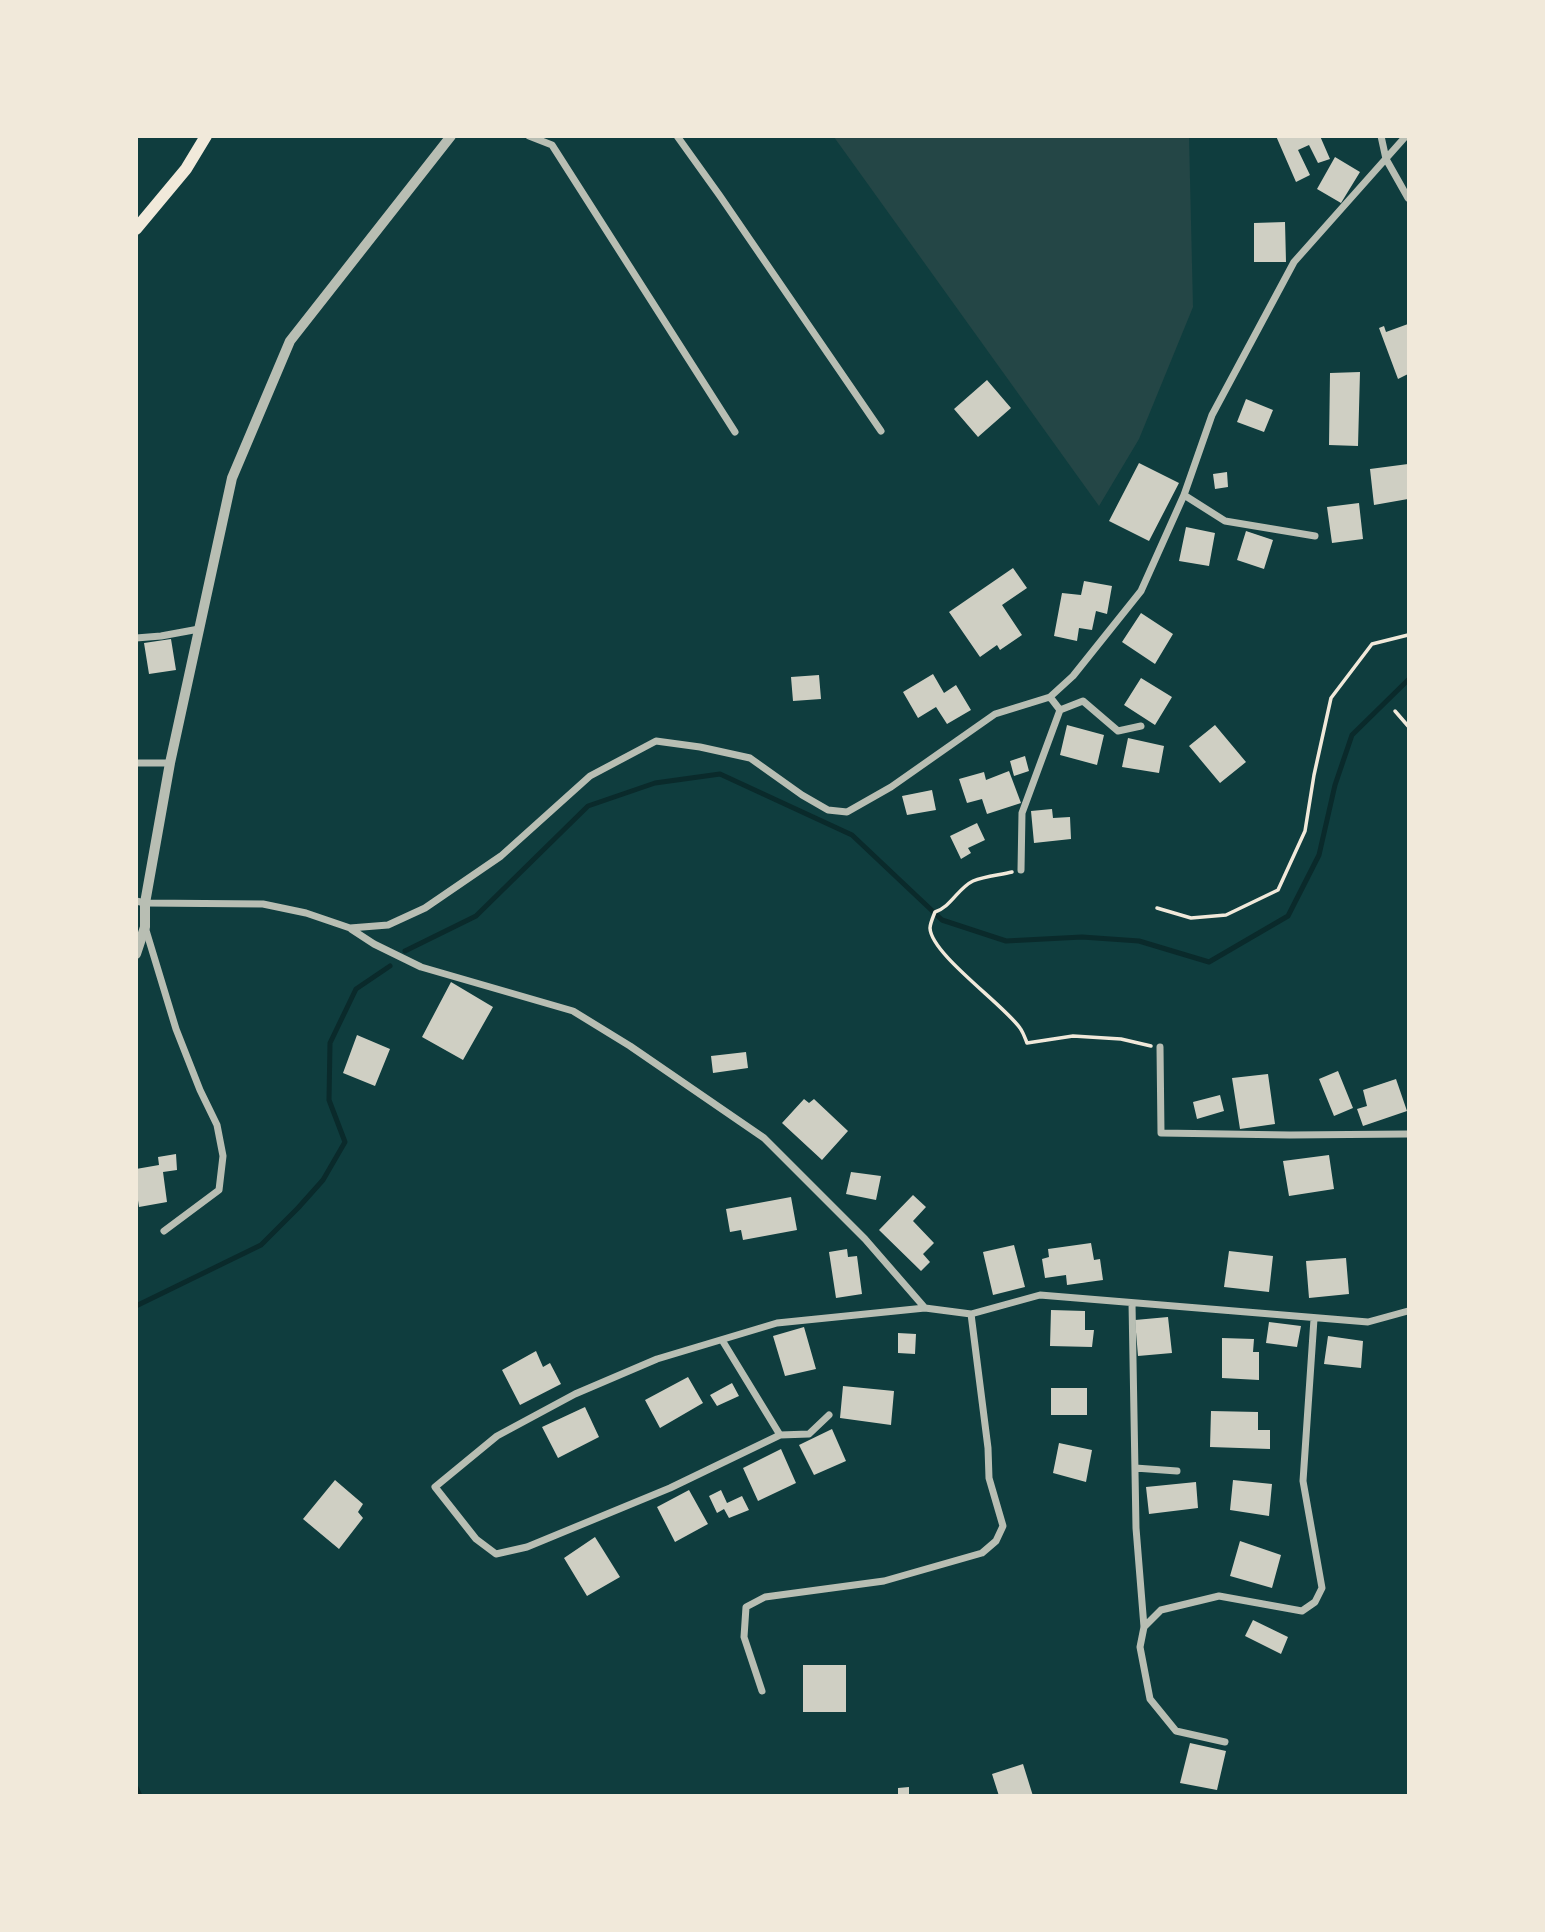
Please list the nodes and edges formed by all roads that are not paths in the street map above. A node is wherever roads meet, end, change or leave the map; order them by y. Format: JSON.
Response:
{"nodes":[{"id":1,"x":206,"y":136,"type":"edge"},
{"id":2,"x":452,"y":136,"type":"edge"},
{"id":3,"x":529,"y":136,"type":"edge"},
{"id":4,"x":677,"y":136,"type":"edge"},
{"id":5,"x":1381,"y":136,"type":"edge"},
{"id":6,"x":1406,"y":136,"type":"edge"},
{"id":7,"x":1386,"y":159,"type":"junction"},
{"id":8,"x":1409,"y":198,"type":"edge"},
{"id":9,"x":136,"y":229,"type":"edge"},
{"id":10,"x":881,"y":431,"type":"dead end"},
{"id":11,"x":735,"y":432,"type":"dead end"},
{"id":12,"x":1184,"y":495,"type":"junction"},
{"id":13,"x":1315,"y":536,"type":"dead end"},
{"id":14,"x":199,"y":629,"type":"junction"},
{"id":15,"x":136,"y":638,"type":"edge"},
{"id":16,"x":1050,"y":697,"type":"junction"},
{"id":17,"x":1060,"y":710,"type":"junction"},
{"id":18,"x":1141,"y":726,"type":"dead end"},
{"id":19,"x":136,"y":763,"type":"edge"},
{"id":20,"x":170,"y":763,"type":"junction"},
{"id":21,"x":1021,"y":870,"type":"road end"},
{"id":22,"x":141,"y":902,"type":"edge"},
{"id":23,"x":145,"y":927,"type":"junction"},
{"id":24,"x":350,"y":929,"type":"junction"},
{"id":25,"x":136,"y":954,"type":"edge"},
{"id":26,"x":1160,"y":1047,"type":"road end"},
{"id":27,"x":1409,"y":1135,"type":"edge"},
{"id":28,"x":164,"y":1231,"type":"dead end"},
{"id":29,"x":1132,"y":1303,"type":"junction"},
{"id":30,"x":926,"y":1308,"type":"junction"},
{"id":31,"x":1409,"y":1311,"type":"edge"},
{"id":32,"x":971,"y":1314,"type":"junction"},
{"id":33,"x":1314,"y":1319,"type":"junction"},
{"id":34,"x":722,"y":1340,"type":"junction"},
{"id":35,"x":829,"y":1415,"type":"dead end"},
{"id":36,"x":780,"y":1435,"type":"junction"},
{"id":37,"x":1135,"y":1468,"type":"junction"},
{"id":38,"x":1177,"y":1471,"type":"dead end"},
{"id":39,"x":1144,"y":1626,"type":"junction"},
{"id":40,"x":762,"y":1691,"type":"dead end"},
{"id":41,"x":1225,"y":1742,"type":"dead end"}],
"edges":[{"from":1,"to":9,"type":"main road"},
{"from":2,"to":14,"type":"street"},
{"from":3,"to":11,"type":"street"},
{"from":4,"to":10,"type":"street"},
{"from":5,"to":7,"type":"street"},
{"from":6,"to":7,"type":"street"},
{"from":7,"to":8,"type":"street"},
{"from":7,"to":12,"type":"street"},
{"from":12,"to":13,"type":"street"},
{"from":12,"to":16,"type":"street"},
{"from":14,"to":15,"type":"street"},
{"from":14,"to":20,"type":"street"},
{"from":16,"to":17,"type":"street"},
{"from":16,"to":24,"type":"street"},
{"from":17,"to":18,"type":"street"},
{"from":17,"to":21,"type":"street"},
{"from":19,"to":20,"type":"street"},
{"from":20,"to":22,"type":"street"},
{"from":22,"to":23,"type":"street"},
{"from":22,"to":24,"type":"street"},
{"from":23,"to":25,"type":"street"},
{"from":23,"to":28,"type":"street"},
{"from":24,"to":30,"type":"street"},
{"from":26,"to":27,"type":"street"},
{"from":29,"to":32,"type":"street"},
{"from":29,"to":33,"type":"street"},
{"from":29,"to":37,"type":"street"},
{"from":30,"to":32,"type":"street"},
{"from":30,"to":34,"type":"street"},
{"from":31,"to":33,"type":"street"},
{"from":32,"to":40,"type":"street"},
{"from":33,"to":39,"type":"street"},
{"from":34,"to":36,"type":"street"},
{"from":34,"to":36,"type":"street"},
{"from":35,"to":36,"type":"street"},
{"from":37,"to":38,"type":"street"},
{"from":37,"to":39,"type":"street"},
{"from":39,"to":41,"type":"street"}]}
